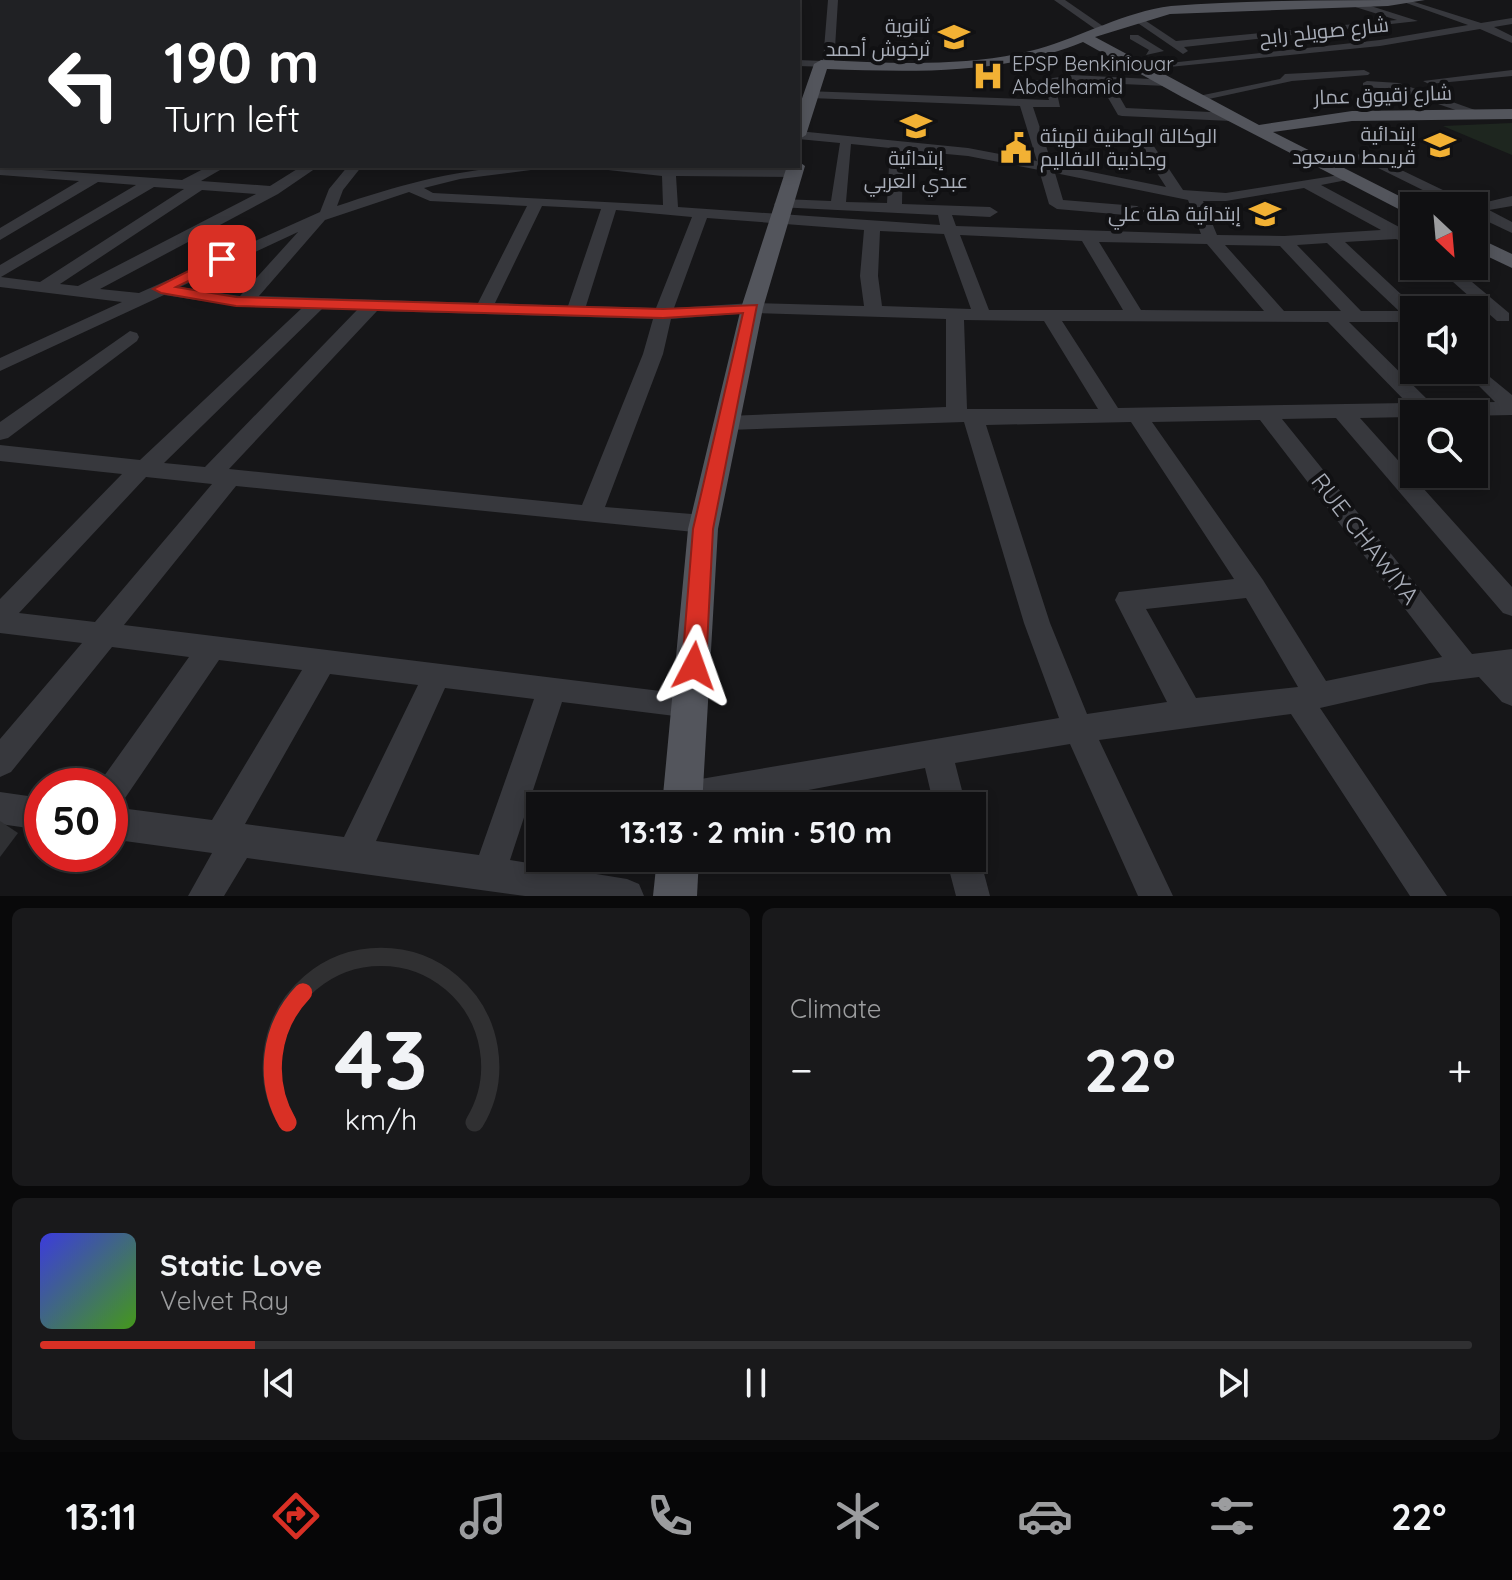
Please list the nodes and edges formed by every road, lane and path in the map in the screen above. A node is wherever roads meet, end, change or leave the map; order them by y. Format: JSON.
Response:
{"nodes":[{"id":1,"x":833,"y":0,"type":"edge"},
{"id":2,"x":1059,"y":0,"type":"edge"},
{"id":3,"x":1419,"y":0,"type":"edge"},
{"id":4,"x":1402,"y":1,"type":"edge"},
{"id":5,"x":1355,"y":4,"type":"junction"},
{"id":6,"x":1134,"y":17,"type":"junction"},
{"id":7,"x":1413,"y":21,"type":"junction"},
{"id":8,"x":1512,"y":21,"type":"edge"},
{"id":9,"x":1482,"y":26,"type":"junction"},
{"id":10,"x":1102,"y":29,"type":"junction"},
{"id":11,"x":1456,"y":32,"type":"junction"},
{"id":12,"x":1082,"y":37,"type":"junction"},
{"id":13,"x":1134,"y":37,"type":"dead end"},
{"id":14,"x":1512,"y":40,"type":"edge"},
{"id":15,"x":1173,"y":45,"type":"junction"},
{"id":16,"x":1121,"y":56,"type":"junction"},
{"id":17,"x":1201,"y":62,"type":"junction"},
{"id":18,"x":800,"y":63,"type":"edge"},
{"id":19,"x":824,"y":64,"type":"junction"},
{"id":20,"x":1139,"y":67,"type":"junction"},
{"id":21,"x":1512,"y":73,"type":"edge"},
{"id":22,"x":1473,"y":76,"type":"junction"},
{"id":23,"x":1092,"y":79,"type":"junction"},
{"id":24,"x":1167,"y":82,"type":"junction"},
{"id":25,"x":1512,"y":88,"type":"edge"},
{"id":26,"x":806,"y":89,"type":"edge"},
{"id":27,"x":1195,"y":98,"type":"junction"},
{"id":28,"x":1025,"y":102,"type":"junction"},
{"id":29,"x":1489,"y":110,"type":"junction"},
{"id":30,"x":1512,"y":114,"type":"edge"},
{"id":31,"x":1231,"y":117,"type":"junction"},
{"id":32,"x":800,"y":124,"type":"edge"},
{"id":33,"x":1257,"y":130,"type":"junction"},
{"id":34,"x":800,"y":135,"type":"edge"},
{"id":35,"x":1140,"y":136,"type":"dead end"},
{"id":36,"x":897,"y":143,"type":"junction"},
{"id":37,"x":845,"y":146,"type":"dead end"},
{"id":38,"x":1322,"y":163,"type":"junction"},
{"id":39,"x":1044,"y":166,"type":"junction"},
{"id":40,"x":109,"y":168,"type":"edge"},
{"id":41,"x":217,"y":168,"type":"edge"},
{"id":42,"x":309,"y":168,"type":"edge"},
{"id":43,"x":353,"y":168,"type":"edge"},
{"id":44,"x":514,"y":168,"type":"edge"},
{"id":45,"x":628,"y":168,"type":"edge"},
{"id":46,"x":796,"y":170,"type":"edge"},
{"id":47,"x":0,"y":171,"type":"edge"},
{"id":48,"x":669,"y":172,"type":"junction"},
{"id":49,"x":1347,"y":176,"type":"junction"},
{"id":50,"x":95,"y":178,"type":"junction"},
{"id":51,"x":150,"y":183,"type":"junction"},
{"id":52,"x":1308,"y":184,"type":"junction"},
{"id":53,"x":192,"y":185,"type":"junction"},
{"id":54,"x":408,"y":186,"type":"junction"},
{"id":55,"x":273,"y":191,"type":"junction"},
{"id":56,"x":1435,"y":192,"type":"edge"},
{"id":57,"x":1187,"y":196,"type":"junction"},
{"id":58,"x":1512,"y":201,"type":"edge"},
{"id":59,"x":536,"y":203,"type":"junction"},
{"id":60,"x":1400,"y":204,"type":"edge"},
{"id":61,"x":1488,"y":204,"type":"edge"},
{"id":62,"x":610,"y":205,"type":"junction"},
{"id":63,"x":838,"y":206,"type":"junction"},
{"id":64,"x":894,"y":208,"type":"junction"},
{"id":65,"x":945,"y":211,"type":"junction"},
{"id":66,"x":1137,"y":211,"type":"dead end"},
{"id":67,"x":671,"y":212,"type":"junction"},
{"id":68,"x":779,"y":212,"type":"junction"},
{"id":69,"x":990,"y":212,"type":"dead end"},
{"id":70,"x":700,"y":215,"type":"junction"},
{"id":71,"x":322,"y":217,"type":"junction"},
{"id":72,"x":1488,"y":218,"type":"edge"},
{"id":73,"x":872,"y":227,"type":"junction"},
{"id":74,"x":1512,"y":228,"type":"edge"},
{"id":75,"x":947,"y":229,"type":"junction"},
{"id":76,"x":0,"y":235,"type":"edge"},
{"id":77,"x":1400,"y":235,"type":"edge"},
{"id":78,"x":1087,"y":236,"type":"junction"},
{"id":79,"x":1400,"y":238,"type":"edge"},
{"id":80,"x":1211,"y":239,"type":"junction"},
{"id":81,"x":1332,"y":239,"type":"junction"},
{"id":82,"x":1284,"y":241,"type":"junction"},
{"id":83,"x":1488,"y":250,"type":"edge"},
{"id":84,"x":1512,"y":262,"type":"edge"},
{"id":85,"x":0,"y":272,"type":"edge"},
{"id":86,"x":1461,"y":280,"type":"edge"},
{"id":87,"x":0,"y":282,"type":"edge"},
{"id":88,"x":45,"y":286,"type":"junction"},
{"id":89,"x":161,"y":289,"type":"junction"},
{"id":90,"x":84,"y":290,"type":"junction"},
{"id":91,"x":141,"y":299,"type":"junction"},
{"id":92,"x":245,"y":301,"type":"junction"},
{"id":93,"x":318,"y":303,"type":"junction"},
{"id":94,"x":373,"y":304,"type":"junction"},
{"id":95,"x":1400,"y":304,"type":"edge"},
{"id":96,"x":484,"y":308,"type":"junction"},
{"id":97,"x":752,"y":308,"type":"junction"},
{"id":98,"x":873,"y":310,"type":"junction"},
{"id":99,"x":575,"y":311,"type":"junction"},
{"id":100,"x":663,"y":314,"type":"junction"},
{"id":101,"x":955,"y":315,"type":"junction"},
{"id":102,"x":982,"y":315,"type":"junction"},
{"id":103,"x":1135,"y":315,"type":"junction"},
{"id":104,"x":1050,"y":316,"type":"junction"},
{"id":105,"x":1279,"y":317,"type":"junction"},
{"id":106,"x":1400,"y":317,"type":"edge"},
{"id":107,"x":1507,"y":317,"type":"edge"},
{"id":108,"x":1357,"y":318,"type":"junction"},
{"id":109,"x":1335,"y":319,"type":"junction"},
{"id":110,"x":94,"y":322,"type":"junction"},
{"id":111,"x":0,"y":365,"type":"edge"},
{"id":112,"x":1488,"y":384,"type":"edge"},
{"id":113,"x":1416,"y":400,"type":"edge"},
{"id":114,"x":1512,"y":407,"type":"edge"},
{"id":115,"x":1488,"y":408,"type":"edge"},
{"id":116,"x":1400,"y":409,"type":"edge"},
{"id":117,"x":1341,"y":410,"type":"junction"},
{"id":118,"x":1265,"y":412,"type":"junction"},
{"id":119,"x":1124,"y":414,"type":"junction"},
{"id":120,"x":965,"y":415,"type":"junction"},
{"id":121,"x":728,"y":423,"type":"junction"},
{"id":122,"x":0,"y":433,"type":"edge"},
{"id":123,"x":0,"y":453,"type":"edge"},
{"id":124,"x":144,"y":467,"type":"junction"},
{"id":125,"x":220,"y":477,"type":"junction"},
{"id":126,"x":590,"y":514,"type":"junction"},
{"id":127,"x":704,"y":524,"type":"junction"},
{"id":128,"x":1254,"y":587,"type":"junction"},
{"id":129,"x":1512,"y":605,"type":"edge"},
{"id":130,"x":0,"y":619,"type":"edge"},
{"id":131,"x":104,"y":633,"type":"junction"},
{"id":132,"x":212,"y":647,"type":"junction"},
{"id":133,"x":323,"y":660,"type":"junction"},
{"id":134,"x":1488,"y":665,"type":"edge"},
{"id":135,"x":437,"y":674,"type":"junction"},
{"id":136,"x":552,"y":688,"type":"junction"},
{"id":137,"x":1512,"y":693,"type":"edge"},
{"id":138,"x":1308,"y":698,"type":"junction"},
{"id":139,"x":691,"y":705,"type":"junction"},
{"id":140,"x":1188,"y":712,"type":"junction"},
{"id":141,"x":1078,"y":728,"type":"junction"},
{"id":142,"x":937,"y":751,"type":"junction"},
{"id":143,"x":0,"y":762,"type":"edge"},
{"id":144,"x":127,"y":768,"type":"edge"},
{"id":145,"x":683,"y":792,"type":"edge"},
{"id":146,"x":732,"y":792,"type":"edge"},
{"id":147,"x":947,"y":792,"type":"edge"},
{"id":148,"x":0,"y":808,"type":"edge"},
{"id":149,"x":24,"y":811,"type":"edge"},
{"id":150,"x":128,"y":825,"type":"edge"},
{"id":151,"x":229,"y":838,"type":"junction"},
{"id":152,"x":353,"y":855,"type":"junction"},
{"id":153,"x":677,"y":872,"type":"edge"},
{"id":154,"x":967,"y":872,"type":"edge"},
{"id":155,"x":489,"y":873,"type":"junction"},
{"id":156,"x":205,"y":896,"type":"edge"},
{"id":157,"x":627,"y":896,"type":"edge"},
{"id":158,"x":675,"y":896,"type":"edge"},
{"id":159,"x":973,"y":896,"type":"edge"},
{"id":160,"x":1156,"y":896,"type":"edge"},
{"id":161,"x":1430,"y":896,"type":"edge"}],
"edges":[{"from":1,"to":19,"type":"street"},
{"from":2,"to":10,"type":"street"},
{"from":3,"to":4,"type":"main road"},
{"from":4,"to":5,"type":"main road"},
{"from":4,"to":9,"type":"street"},
{"from":5,"to":6,"type":"main road"},
{"from":5,"to":7,"type":"street"},
{"from":6,"to":10,"type":"main road"},
{"from":6,"to":15,"type":"street"},
{"from":7,"to":11,"type":"street"},
{"from":7,"to":15,"type":"street"},
{"from":8,"to":9,"type":"street","name":"شارع صويلح رابح"},
{"from":9,"to":11,"type":"street","name":"شارع صويلح رابح"},
{"from":9,"to":14,"type":"street"},
{"from":10,"to":12,"type":"main road"},
{"from":11,"to":17,"type":"street","name":"شارع صويلح رابح"},
{"from":12,"to":16,"type":"main road"},
{"from":12,"to":19,"type":"main road"},
{"from":13,"to":16,"type":"street"},
{"from":15,"to":17,"type":"street"},
{"from":16,"to":20,"type":"main road"},
{"from":17,"to":20,"type":"street","name":"شارع صويلح رابح"},
{"from":18,"to":19,"type":"street"},
{"from":19,"to":26,"type":"main road"},
{"from":20,"to":24,"type":"main road"},
{"from":21,"to":22,"type":"street"},
{"from":22,"to":25,"type":"street"},
{"from":22,"to":29,"type":"street"},
{"from":23,"to":24,"type":"street"},
{"from":23,"to":28,"type":"street"},
{"from":23,"to":31,"type":"street"},
{"from":24,"to":27,"type":"main road"},
{"from":26,"to":28,"type":"street"},
{"from":26,"to":32,"type":"main road"},
{"from":27,"to":29,"type":"street"},
{"from":27,"to":31,"type":"main road"},
{"from":28,"to":39,"type":"street"},
{"from":29,"to":30,"type":"main road","name":"شارع زقيوق عمار"},
{"from":29,"to":33,"type":"main road","name":"شارع زقيوق عمار"},
{"from":31,"to":33,"type":"main road"},
{"from":33,"to":38,"type":"main road"},
{"from":34,"to":36,"type":"street"},
{"from":35,"to":57,"type":"street"},
{"from":36,"to":39,"type":"street"},
{"from":36,"to":64,"type":"street"},
{"from":37,"to":63,"type":"street"},
{"from":38,"to":49,"type":"main road"},
{"from":38,"to":56,"type":"street"},
{"from":39,"to":57,"type":"street"},
{"from":39,"to":66,"type":"street"},
{"from":40,"to":50,"type":"street"},
{"from":41,"to":53,"type":"street"},
{"from":42,"to":55,"type":"street"},
{"from":43,"to":71,"type":"street"},
{"from":44,"to":54,"type":"street"},
{"from":45,"to":48,"type":"street"},
{"from":46,"to":48,"type":"street"},
{"from":46,"to":68,"type":"main road"},
{"from":47,"to":50,"type":"street"},
{"from":48,"to":67,"type":"street"},
{"from":49,"to":52,"type":"street"},
{"from":49,"to":60,"type":"main road"},
{"from":50,"to":51,"type":"street"},
{"from":50,"to":76,"type":"street"},
{"from":51,"to":53,"type":"street"},
{"from":51,"to":85,"type":"street"},
{"from":52,"to":57,"type":"street"},
{"from":52,"to":77,"type":"street"},
{"from":53,"to":55,"type":"street"},
{"from":53,"to":88,"type":"street"},
{"from":54,"to":59,"type":"street"},
{"from":54,"to":71,"type":"street"},
{"from":55,"to":90,"type":"street"},
{"from":57,"to":80,"type":"street"},
{"from":58,"to":61,"type":"street"},
{"from":59,"to":62,"type":"street"},
{"from":59,"to":96,"type":"street"},
{"from":62,"to":67,"type":"street"},
{"from":62,"to":99,"type":"street"},
{"from":63,"to":64,"type":"street"},
{"from":63,"to":68,"type":"street"},
{"from":64,"to":65,"type":"street"},
{"from":65,"to":69,"type":"street"},
{"from":65,"to":75,"type":"street"},
{"from":67,"to":70,"type":"street"},
{"from":68,"to":70,"type":"street"},
{"from":68,"to":73,"type":"street"},
{"from":68,"to":97,"type":"main road"},
{"from":70,"to":100,"type":"street"},
{"from":71,"to":89,"type":"street"},
{"from":71,"to":92,"type":"street"},
{"from":72,"to":74,"type":"street"},
{"from":73,"to":75,"type":"street"},
{"from":73,"to":98,"type":"street"},
{"from":75,"to":78,"type":"street"},
{"from":75,"to":102,"type":"street"},
{"from":78,"to":80,"type":"street"},
{"from":78,"to":103,"type":"street"},
{"from":79,"to":81,"type":"street"},
{"from":80,"to":82,"type":"street"},
{"from":80,"to":105,"type":"street"},
{"from":81,"to":82,"type":"street"},
{"from":81,"to":95,"type":"street"},
{"from":82,"to":108,"type":"street"},
{"from":83,"to":84,"type":"main road"},
{"from":86,"to":107,"type":"street"},
{"from":87,"to":88,"type":"street"},
{"from":88,"to":90,"type":"street"},
{"from":89,"to":91,"type":"street"},
{"from":89,"to":92,"type":"street"},
{"from":90,"to":91,"type":"street"},
{"from":91,"to":110,"type":"street"},
{"from":92,"to":93,"type":"street"},
{"from":93,"to":94,"type":"street"},
{"from":93,"to":124,"type":"street"},
{"from":94,"to":96,"type":"street"},
{"from":94,"to":125,"type":"street"},
{"from":96,"to":99,"type":"street"},
{"from":97,"to":98,"type":"street"},
{"from":97,"to":100,"type":"street"},
{"from":97,"to":121,"type":"main road"},
{"from":98,"to":101,"type":"street"},
{"from":99,"to":100,"type":"street"},
{"from":100,"to":126,"type":"street"},
{"from":101,"to":102,"type":"street"},
{"from":101,"to":120,"type":"street"},
{"from":102,"to":104,"type":"street"},
{"from":103,"to":104,"type":"street"},
{"from":103,"to":105,"type":"street"},
{"from":104,"to":119,"type":"street"},
{"from":105,"to":109,"type":"street"},
{"from":106,"to":108,"type":"street"},
{"from":108,"to":109,"type":"street"},
{"from":109,"to":113,"type":"street"},
{"from":110,"to":111,"type":"street"},
{"from":110,"to":122,"type":"street"},
{"from":112,"to":114,"type":"street"},
{"from":114,"to":115,"type":"street"},
{"from":116,"to":117,"type":"street"},
{"from":117,"to":118,"type":"street"},
{"from":117,"to":129,"type":"street"},
{"from":118,"to":119,"type":"street"},
{"from":118,"to":134,"type":"street","name":"RUE CHAWIYA"},
{"from":119,"to":120,"type":"street"},
{"from":119,"to":128,"type":"street"},
{"from":120,"to":121,"type":"street"},
{"from":120,"to":141,"type":"street"},
{"from":121,"to":127,"type":"main road"},
{"from":123,"to":124,"type":"street"},
{"from":124,"to":125,"type":"street"},
{"from":124,"to":130,"type":"street"},
{"from":125,"to":126,"type":"street"},
{"from":125,"to":131,"type":"street"},
{"from":126,"to":127,"type":"street"},
{"from":127,"to":139,"type":"main road"},
{"from":128,"to":138,"type":"street"},
{"from":128,"to":140,"type":"street"},
{"from":130,"to":131,"type":"street"},
{"from":131,"to":132,"type":"street"},
{"from":131,"to":143,"type":"street"},
{"from":132,"to":133,"type":"street"},
{"from":132,"to":144,"type":"street"},
{"from":133,"to":135,"type":"street"},
{"from":133,"to":151,"type":"street"},
{"from":134,"to":137,"type":"street","name":"RUE CHAWIYA"},
{"from":134,"to":138,"type":"street"},
{"from":135,"to":136,"type":"street"},
{"from":135,"to":152,"type":"street"},
{"from":136,"to":139,"type":"street"},
{"from":136,"to":155,"type":"street"},
{"from":138,"to":140,"type":"street"},
{"from":138,"to":161,"type":"street"},
{"from":139,"to":145,"type":"main road"},
{"from":140,"to":141,"type":"street"},
{"from":141,"to":142,"type":"street"},
{"from":141,"to":160,"type":"street"},
{"from":142,"to":146,"type":"street"},
{"from":142,"to":147,"type":"street"},
{"from":148,"to":149,"type":"street"},
{"from":150,"to":151,"type":"street"},
{"from":151,"to":152,"type":"street"},
{"from":151,"to":156,"type":"street"},
{"from":152,"to":155,"type":"street"},
{"from":153,"to":158,"type":"main road"},
{"from":154,"to":159,"type":"street"},
{"from":155,"to":157,"type":"street"}]}
